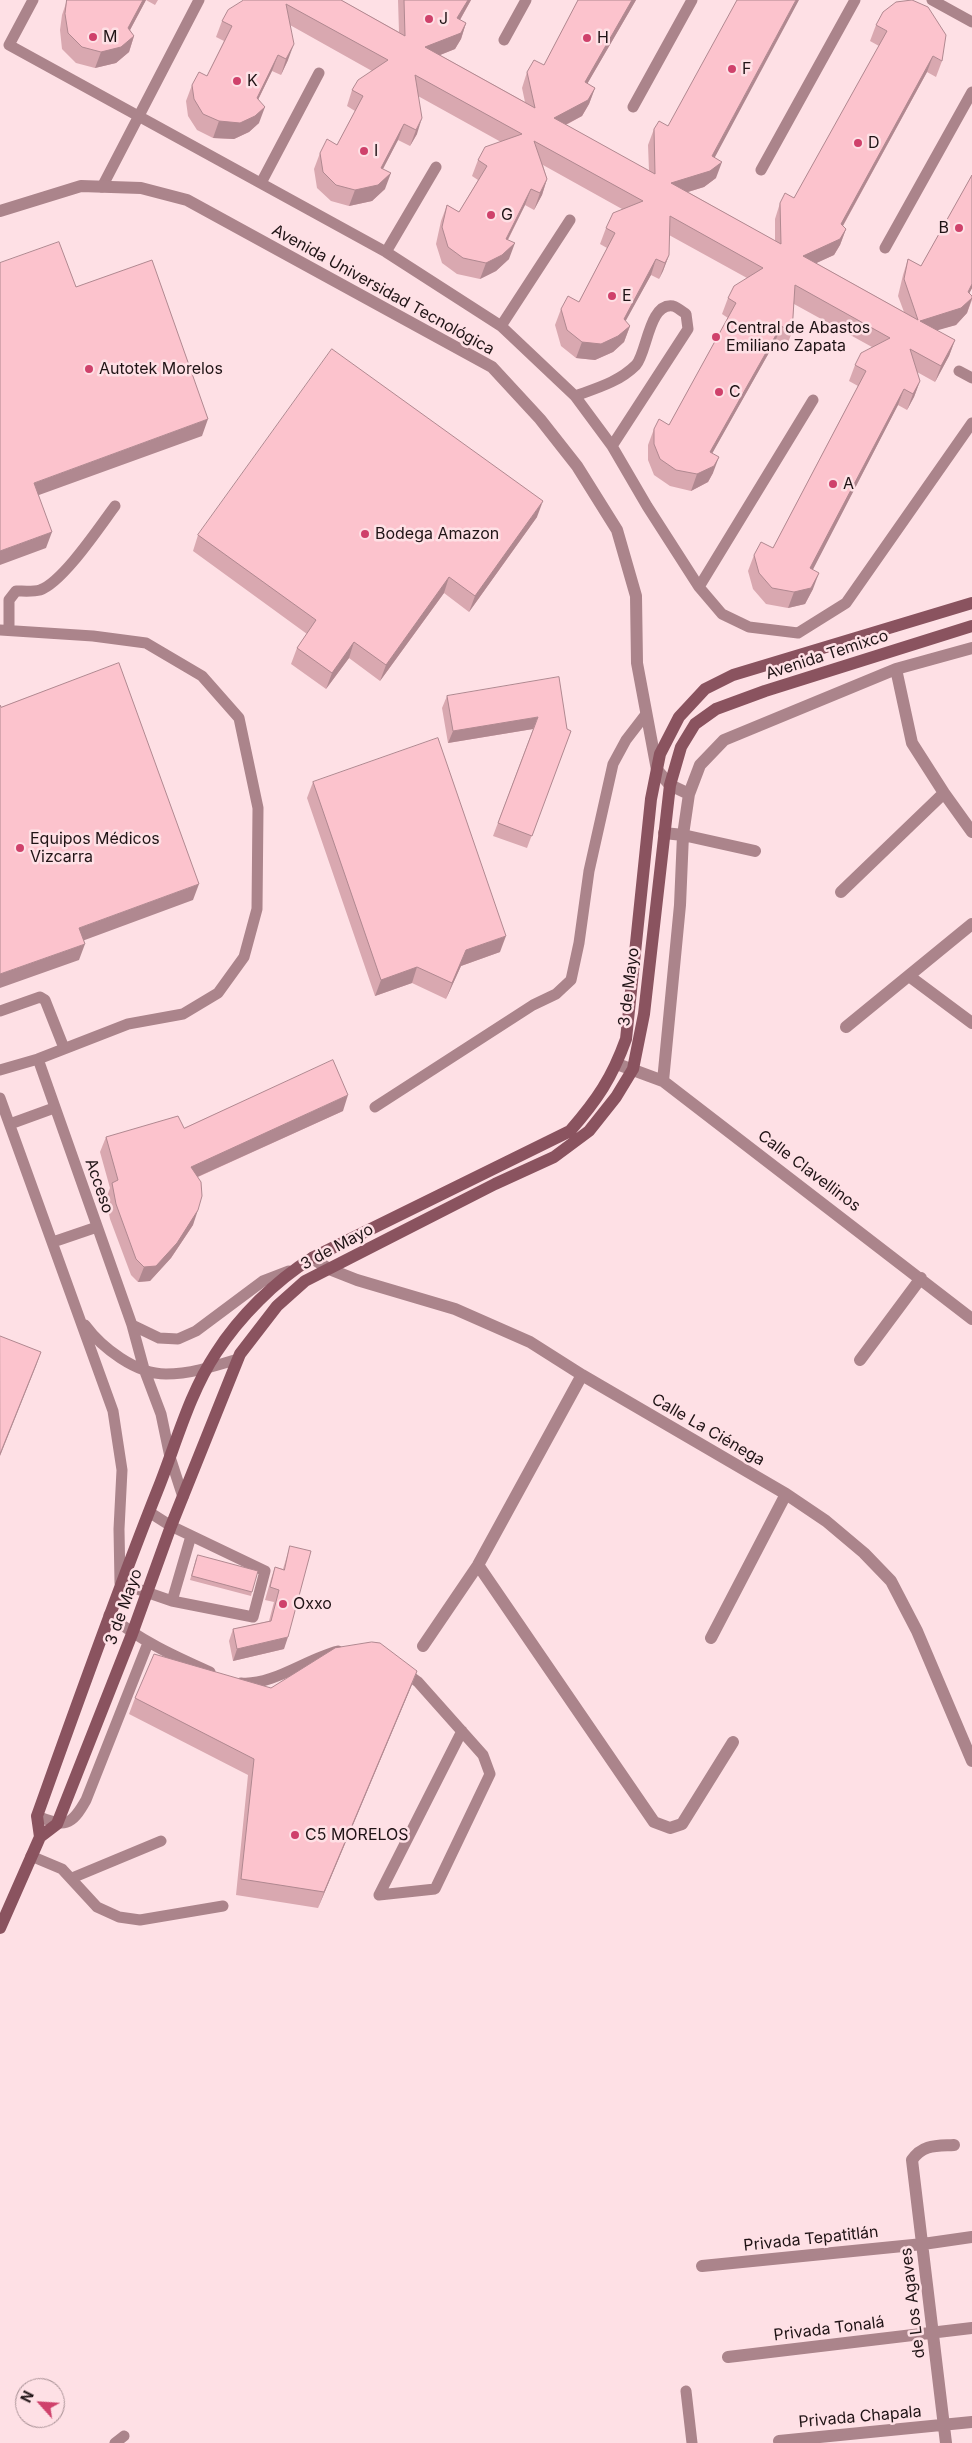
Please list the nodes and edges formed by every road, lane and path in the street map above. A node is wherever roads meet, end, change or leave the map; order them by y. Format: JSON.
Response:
{"nodes":[{"id":1,"x":33,"y":0,"type":"edge"},
{"id":2,"x":199,"y":0,"type":"edge"},
{"id":3,"x":526,"y":0,"type":"edge"},
{"id":4,"x":692,"y":0,"type":"edge"},
{"id":5,"x":854,"y":0,"type":"edge"},
{"id":6,"x":932,"y":0,"type":"edge"},
{"id":7,"x":972,"y":22,"type":"edge"},
{"id":8,"x":504,"y":40,"type":"dead end"},
{"id":9,"x":319,"y":73,"type":"dead end"},
{"id":10,"x":972,"y":92,"type":"edge"},
{"id":11,"x":633,"y":107,"type":"dead end"},
{"id":12,"x":139,"y":116,"type":"junction"},
{"id":13,"x":436,"y":167,"type":"dead end"},
{"id":14,"x":761,"y":170,"type":"dead end"},
{"id":15,"x":261,"y":183,"type":"junction"},
{"id":16,"x":102,"y":187,"type":"junction"},
{"id":17,"x":0,"y":211,"type":"edge"},
{"id":18,"x":570,"y":220,"type":"dead end"},
{"id":19,"x":885,"y":248,"type":"dead end"},
{"id":20,"x":386,"y":252,"type":"junction"},
{"id":21,"x":501,"y":326,"type":"junction"},
{"id":22,"x":959,"y":371,"type":"dead end"},
{"id":23,"x":972,"y":378,"type":"edge"},
{"id":24,"x":575,"y":396,"type":"junction"},
{"id":25,"x":812,"y":400,"type":"dead end"},
{"id":26,"x":972,"y":423,"type":"edge"},
{"id":27,"x":612,"y":446,"type":"junction"},
{"id":28,"x":115,"y":506,"type":"dead end"},
{"id":29,"x":698,"y":587,"type":"junction"},
{"id":30,"x":972,"y":603,"type":"edge"},
{"id":31,"x":972,"y":626,"type":"edge"},
{"id":32,"x":4,"y":630,"type":"edge"},
{"id":33,"x":972,"y":648,"type":"edge"},
{"id":34,"x":896,"y":669,"type":"junction"},
{"id":35,"x":646,"y":714,"type":"junction"},
{"id":36,"x":695,"y":724,"type":"joint"},
{"id":37,"x":657,"y":770,"type":"junction"},
{"id":38,"x":670,"y":786,"type":"junction"},
{"id":39,"x":944,"y":793,"type":"junction"},
{"id":40,"x":689,"y":794,"type":"junction"},
{"id":41,"x":972,"y":832,"type":"edge"},
{"id":42,"x":664,"y":833,"type":"junction"},
{"id":43,"x":684,"y":835,"type":"junction"},
{"id":44,"x":755,"y":851,"type":"dead end"},
{"id":45,"x":841,"y":892,"type":"dead end"},
{"id":46,"x":972,"y":924,"type":"edge"},
{"id":47,"x":909,"y":976,"type":"junction"},
{"id":48,"x":0,"y":1011,"type":"edge"},
{"id":49,"x":972,"y":1023,"type":"edge"},
{"id":50,"x":846,"y":1027,"type":"dead end"},
{"id":51,"x":64,"y":1048,"type":"junction"},
{"id":52,"x":38,"y":1058,"type":"junction"},
{"id":53,"x":617,"y":1064,"type":"junction"},
{"id":54,"x":633,"y":1069,"type":"junction"},
{"id":55,"x":0,"y":1070,"type":"edge"},
{"id":56,"x":663,"y":1081,"type":"junction"},
{"id":57,"x":0,"y":1098,"type":"edge"},
{"id":58,"x":54,"y":1108,"type":"junction"},
{"id":59,"x":375,"y":1108,"type":"dead end"},
{"id":60,"x":10,"y":1124,"type":"junction"},
{"id":61,"x":96,"y":1227,"type":"junction"},
{"id":62,"x":53,"y":1242,"type":"junction"},
{"id":63,"x":312,"y":1258,"type":"junction"},
{"id":64,"x":329,"y":1269,"type":"junction"},
{"id":65,"x":293,"y":1270,"type":"junction"},
{"id":66,"x":921,"y":1278,"type":"junction"},
{"id":67,"x":79,"y":1318,"type":"junction"},
{"id":68,"x":972,"y":1319,"type":"edge"},
{"id":69,"x":132,"y":1325,"type":"junction"},
{"id":70,"x":238,"y":1359,"type":"junction"},
{"id":71,"x":860,"y":1360,"type":"dead end"},
{"id":72,"x":144,"y":1369,"type":"junction"},
{"id":73,"x":207,"y":1369,"type":"junction"},
{"id":74,"x":582,"y":1375,"type":"junction"},
{"id":75,"x":170,"y":1457,"type":"junction"},
{"id":76,"x":786,"y":1494,"type":"junction"},
{"id":77,"x":183,"y":1497,"type":"junction"},
{"id":78,"x":149,"y":1512,"type":"junction"},
{"id":79,"x":171,"y":1526,"type":"junction"},
{"id":80,"x":191,"y":1536,"type":"junction"},
{"id":81,"x":478,"y":1565,"type":"junction"},
{"id":82,"x":120,"y":1583,"type":"junction"},
{"id":83,"x":147,"y":1593,"type":"junction"},
{"id":84,"x":172,"y":1601,"type":"junction"},
{"id":85,"x":109,"y":1615,"type":"junction"},
{"id":86,"x":132,"y":1634,"type":"junction"},
{"id":87,"x":711,"y":1638,"type":"dead end"},
{"id":88,"x":148,"y":1643,"type":"junction"},
{"id":89,"x":424,"y":1646,"type":"dead end"},
{"id":90,"x":350,"y":1648,"type":"edge"},
{"id":91,"x":391,"y":1662,"type":"edge"},
{"id":92,"x":462,"y":1731,"type":"junction"},
{"id":93,"x":734,"y":1742,"type":"dead end"},
{"id":94,"x":972,"y":1761,"type":"edge"},
{"id":95,"x":37,"y":1816,"type":"junction"},
{"id":96,"x":57,"y":1824,"type":"junction"},
{"id":97,"x":40,"y":1837,"type":"junction"},
{"id":98,"x":162,"y":1841,"type":"dead end"},
{"id":99,"x":31,"y":1856,"type":"junction"},
{"id":100,"x":72,"y":1878,"type":"junction"},
{"id":101,"x":223,"y":1906,"type":"dead end"},
{"id":102,"x":0,"y":1928,"type":"edge"},
{"id":103,"x":954,"y":2145,"type":"dead end"},
{"id":104,"x":972,"y":2237,"type":"edge"},
{"id":105,"x":923,"y":2244,"type":"junction"},
{"id":106,"x":702,"y":2266,"type":"dead end"},
{"id":107,"x":972,"y":2328,"type":"edge"},
{"id":108,"x":933,"y":2334,"type":"junction"},
{"id":109,"x":728,"y":2357,"type":"dead end"},
{"id":110,"x":686,"y":2391,"type":"dead end"},
{"id":111,"x":972,"y":2422,"type":"edge"},
{"id":112,"x":944,"y":2426,"type":"junction"},
{"id":113,"x":779,"y":2441,"type":"dead end"},
{"id":114,"x":692,"y":2443,"type":"edge"},
{"id":115,"x":946,"y":2443,"type":"edge"}],
"edges":[{"from":1,"to":12,"type":"lane"},
{"from":2,"to":12,"type":"lane"},
{"from":3,"to":8,"type":"lane"},
{"from":4,"to":11,"type":"lane"},
{"from":5,"to":14,"type":"lane"},
{"from":6,"to":7,"type":"lane"},
{"from":9,"to":15,"type":"lane"},
{"from":10,"to":19,"type":"lane"},
{"from":12,"to":15,"type":"lane"},
{"from":12,"to":16,"type":"lane"},
{"from":13,"to":20,"type":"lane"},
{"from":15,"to":20,"type":"lane"},
{"from":16,"to":17,"type":"street","name":"Avenida Universidad Tecnológica"},
{"from":16,"to":35,"type":"street","name":"Avenida Universidad Tecnológica"},
{"from":18,"to":21,"type":"lane"},
{"from":20,"to":21,"type":"lane"},
{"from":21,"to":24,"type":"lane"},
{"from":22,"to":23,"type":"lane"},
{"from":24,"to":27,"type":"lane"},
{"from":24,"to":27,"type":"lane"},
{"from":25,"to":29,"type":"lane"},
{"from":26,"to":29,"type":"lane"},
{"from":27,"to":29,"type":"lane"},
{"from":28,"to":32,"type":"lane"},
{"from":30,"to":37,"type":"main road"},
{"from":31,"to":36,"type":"main road","name":"Avenida Temixco"},
{"from":32,"to":51,"type":"lane"},
{"from":33,"to":34,"type":"street"},
{"from":34,"to":39,"type":"street"},
{"from":34,"to":40,"type":"street"},
{"from":35,"to":37,"type":"street","name":"Avenida Universidad Tecnológica"},
{"from":35,"to":59,"type":"lane"},
{"from":36,"to":38,"type":"main road","name":"3 de Mayo"},
{"from":37,"to":38,"type":"street"},
{"from":37,"to":53,"type":"main road"},
{"from":38,"to":40,"type":"street"},
{"from":38,"to":42,"type":"main road","name":"3 de Mayo"},
{"from":39,"to":41,"type":"street"},
{"from":39,"to":45,"type":"street"},
{"from":40,"to":43,"type":"street"},
{"from":42,"to":43,"type":"street"},
{"from":42,"to":54,"type":"main road","name":"3 de Mayo"},
{"from":43,"to":44,"type":"street"},
{"from":43,"to":56,"type":"street"},
{"from":46,"to":47,"type":"street"},
{"from":47,"to":49,"type":"street"},
{"from":47,"to":50,"type":"street"},
{"from":48,"to":51,"type":"lane"},
{"from":51,"to":52,"type":"lane"},
{"from":52,"to":55,"type":"lane"},
{"from":52,"to":58,"type":"lane","name":"Acceso"},
{"from":53,"to":54,"type":"street","name":"Calle Clavellinos"},
{"from":53,"to":63,"type":"main road"},
{"from":54,"to":56,"type":"street","name":"Calle Clavellinos"},
{"from":54,"to":64,"type":"main road","name":"3 de Mayo"},
{"from":56,"to":66,"type":"street","name":"Calle Clavellinos"},
{"from":57,"to":60,"type":"lane"},
{"from":58,"to":60,"type":"lane"},
{"from":58,"to":61,"type":"lane","name":"Acceso"},
{"from":60,"to":62,"type":"lane"},
{"from":61,"to":62,"type":"lane"},
{"from":61,"to":69,"type":"lane","name":"Acceso"},
{"from":62,"to":67,"type":"lane"},
{"from":63,"to":64,"type":"street","name":"Calle La Ciénega"},
{"from":63,"to":65,"type":"main road"},
{"from":64,"to":70,"type":"main road","name":"3 de Mayo"},
{"from":64,"to":74,"type":"street","name":"Calle La Ciénega"},
{"from":65,"to":69,"type":"lane"},
{"from":65,"to":73,"type":"main road"},
{"from":66,"to":68,"type":"street","name":"Calle Clavellinos"},
{"from":66,"to":71,"type":"street"},
{"from":67,"to":72,"type":"lane"},
{"from":67,"to":82,"type":"lane"},
{"from":69,"to":72,"type":"lane","name":"Acceso"},
{"from":70,"to":73,"type":"lane"},
{"from":70,"to":77,"type":"main road","name":"3 de Mayo"},
{"from":72,"to":73,"type":"lane"},
{"from":72,"to":75,"type":"lane","name":"Acceso"},
{"from":73,"to":75,"type":"main road"},
{"from":74,"to":76,"type":"street","name":"Calle La Ciénega"},
{"from":74,"to":81,"type":"street"},
{"from":75,"to":77,"type":"lane","name":"Acceso"},
{"from":75,"to":78,"type":"main road"},
{"from":76,"to":87,"type":"street"},
{"from":76,"to":94,"type":"street","name":"Calle La Ciénega"},
{"from":77,"to":79,"type":"main road","name":"3 de Mayo"},
{"from":78,"to":79,"type":"lane"},
{"from":78,"to":82,"type":"main road"},
{"from":79,"to":80,"type":"lane"},
{"from":79,"to":83,"type":"main road","name":"3 de Mayo"},
{"from":80,"to":84,"type":"lane"},
{"from":80,"to":84,"type":"lane"},
{"from":81,"to":89,"type":"street"},
{"from":81,"to":93,"type":"street"},
{"from":82,"to":83,"type":"lane"},
{"from":82,"to":85,"type":"main road"},
{"from":83,"to":84,"type":"lane"},
{"from":83,"to":86,"type":"main road","name":"3 de Mayo"},
{"from":85,"to":86,"type":"lane"},
{"from":85,"to":95,"type":"main road"},
{"from":86,"to":88,"type":"lane"},
{"from":86,"to":96,"type":"main road","name":"3 de Mayo"},
{"from":88,"to":90,"type":"lane"},
{"from":88,"to":96,"type":"lane"},
{"from":91,"to":92,"type":"lane"},
{"from":92,"to":92,"type":"lane"},
{"from":95,"to":96,"type":"lane"},
{"from":95,"to":97,"type":"main road"},
{"from":96,"to":97,"type":"main road"},
{"from":97,"to":99,"type":"main road"},
{"from":98,"to":100,"type":"lane"},
{"from":99,"to":100,"type":"lane"},
{"from":99,"to":102,"type":"main road"},
{"from":100,"to":101,"type":"lane"},
{"from":103,"to":105,"type":"street","name":"de Los Agaves"},
{"from":104,"to":105,"type":"street","name":"Privada Tepatitlán"},
{"from":105,"to":106,"type":"street","name":"Privada Tepatitlán"},
{"from":105,"to":108,"type":"street","name":"de Los Agaves"},
{"from":107,"to":108,"type":"street","name":"Privada Tonalá"},
{"from":108,"to":109,"type":"street","name":"Privada Tonalá"},
{"from":108,"to":112,"type":"street","name":"de Los Agaves"},
{"from":110,"to":114,"type":"lane"},
{"from":111,"to":112,"type":"street","name":"Privada Chapala"},
{"from":112,"to":113,"type":"street","name":"Privada Chapala"},
{"from":112,"to":115,"type":"street","name":"de Los Agaves"}]}
